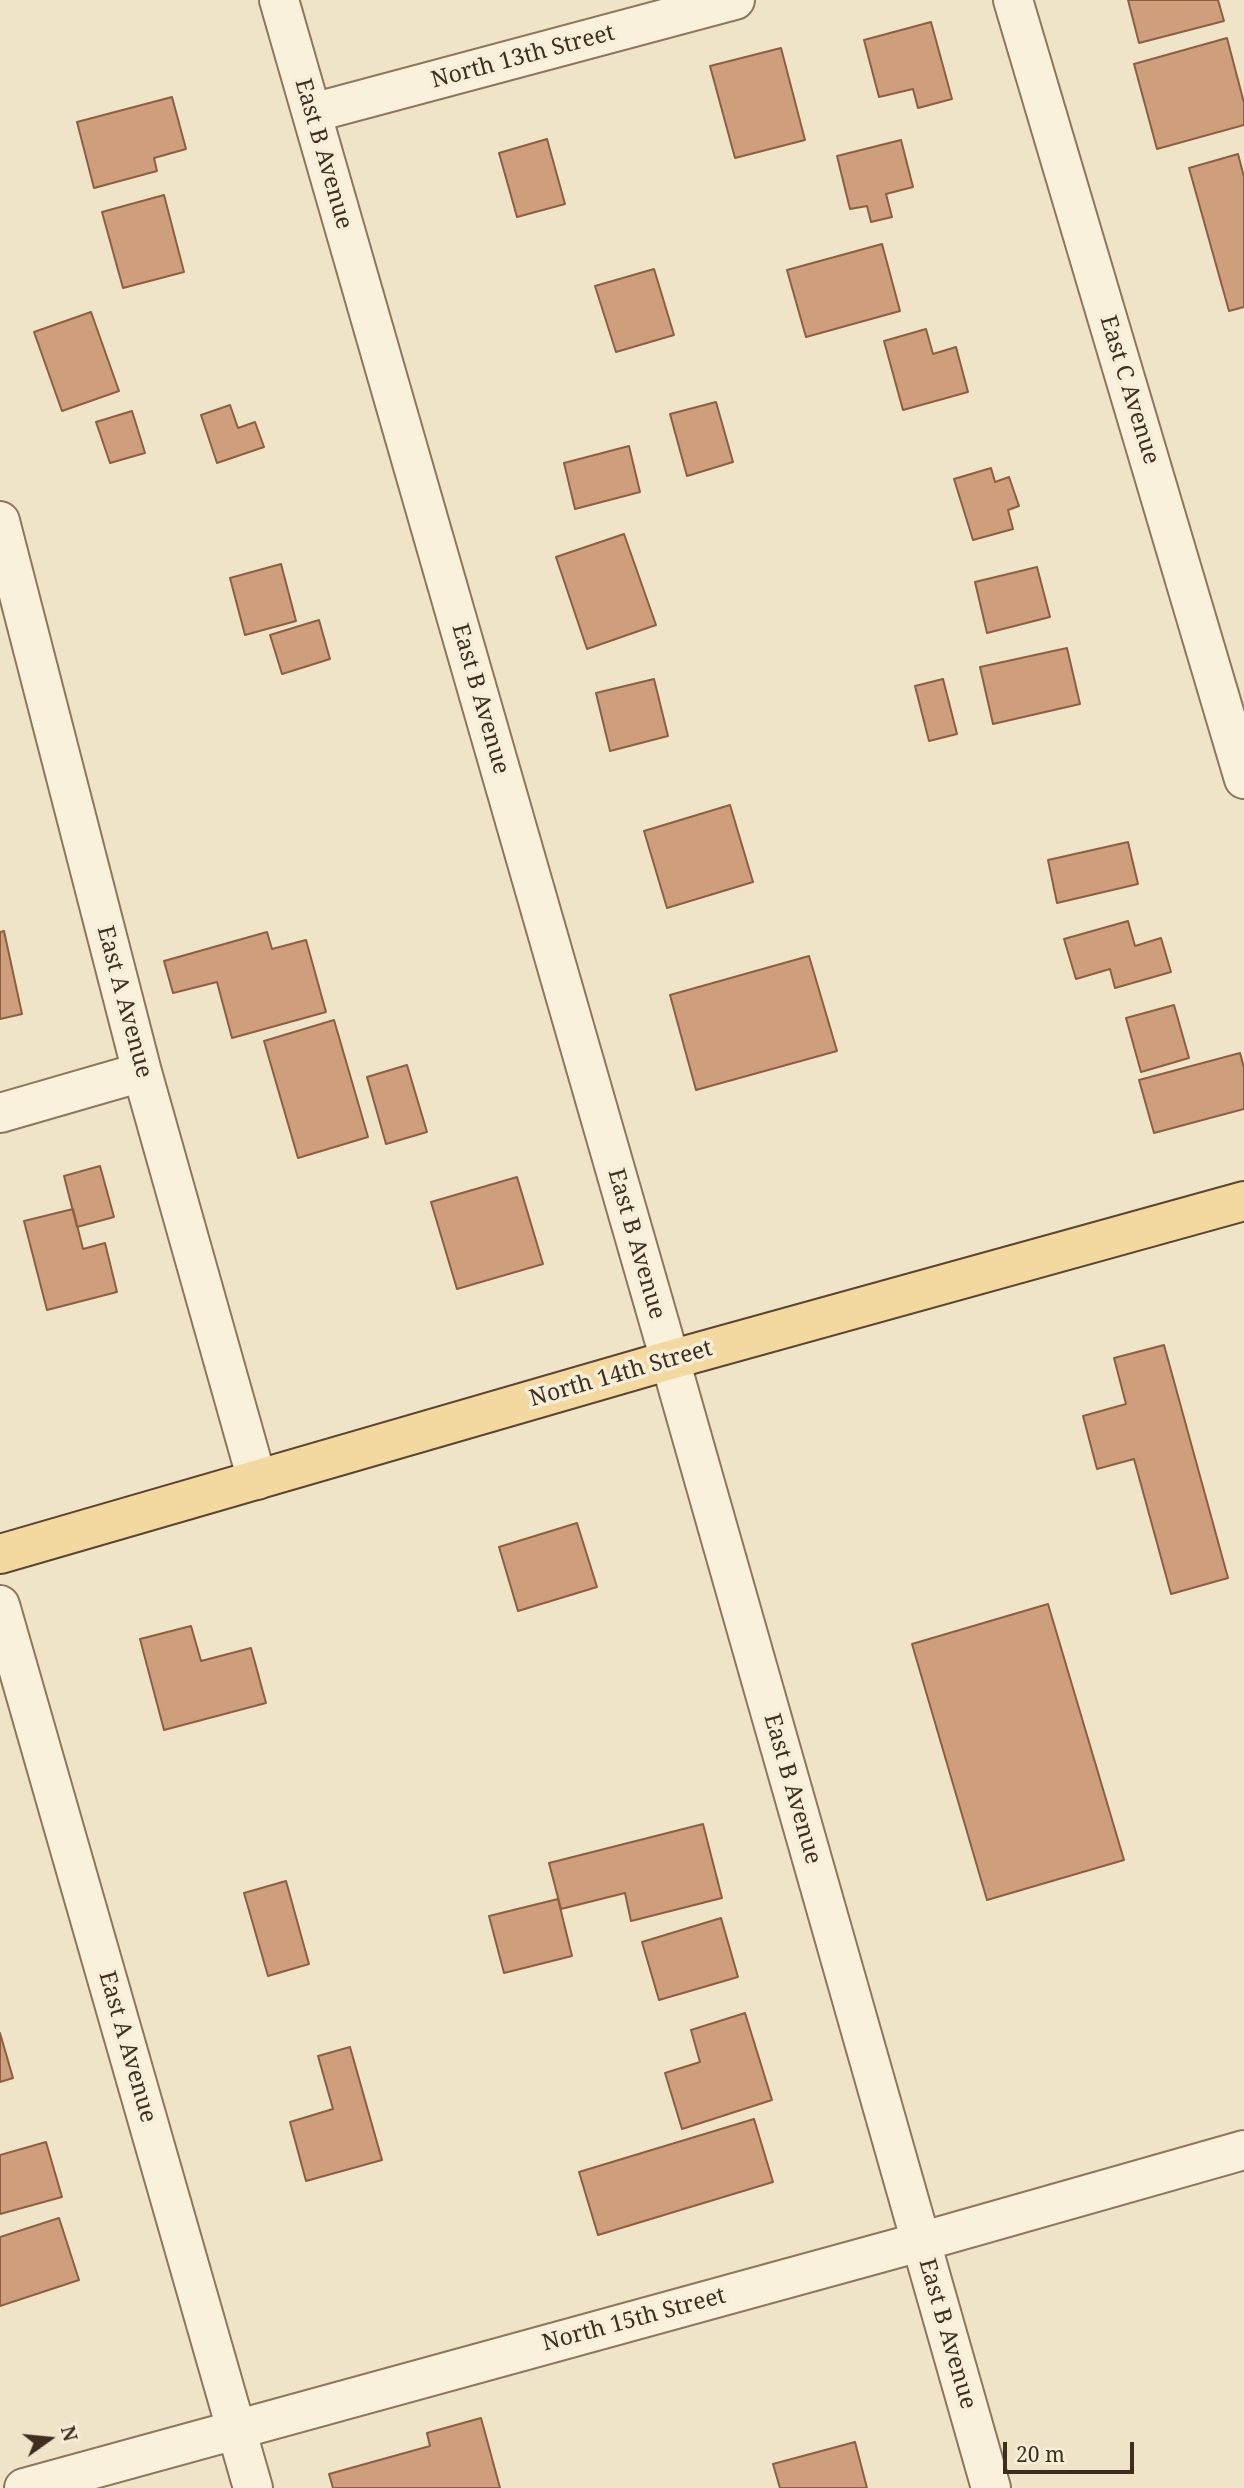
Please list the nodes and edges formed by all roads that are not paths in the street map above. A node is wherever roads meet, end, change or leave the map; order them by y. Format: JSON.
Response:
{"nodes":[{"id":1,"x":279,"y":0,"type":"edge"},
{"id":2,"x":734,"y":0,"type":"edge"},
{"id":3,"x":1013,"y":0,"type":"edge"},
{"id":4,"x":312,"y":113,"type":"junction"},
{"id":5,"x":0,"y":521,"type":"edge"},
{"id":6,"x":1244,"y":779,"type":"edge"},
{"id":7,"x":142,"y":1072,"type":"junction"},
{"id":8,"x":0,"y":1113,"type":"edge"},
{"id":9,"x":1244,"y":1201,"type":"edge"},
{"id":10,"x":670,"y":1360,"type":"junction"},
{"id":11,"x":257,"y":1480,"type":"junction"},
{"id":12,"x":0,"y":1554,"type":"edge"},
{"id":13,"x":0,"y":1605,"type":"edge"},
{"id":14,"x":1244,"y":2150,"type":"edge"},
{"id":15,"x":920,"y":2242,"type":"junction"},
{"id":16,"x":236,"y":2430,"type":"junction"},
{"id":17,"x":24,"y":2488,"type":"edge"},
{"id":18,"x":253,"y":2488,"type":"edge"},
{"id":19,"x":991,"y":2488,"type":"edge"}],
"edges":[{"from":1,"to":4,"type":"street","name":"East B Avenue"},
{"from":2,"to":4,"type":"street","name":"North 13th Street"},
{"from":3,"to":6,"type":"street","name":"East C Avenue"},
{"from":4,"to":10,"type":"street","name":"East B Avenue"},
{"from":5,"to":7,"type":"street","name":"East A Avenue"},
{"from":7,"to":8,"type":"street"},
{"from":7,"to":11,"type":"street","name":"East A Avenue"},
{"from":9,"to":10,"type":"main road","name":"North 14th Street"},
{"from":10,"to":11,"type":"main road","name":"North 14th Street"},
{"from":10,"to":15,"type":"street","name":"East B Avenue"},
{"from":11,"to":12,"type":"main road","name":"North 14th Street"},
{"from":13,"to":16,"type":"street","name":"East A Avenue"},
{"from":14,"to":15,"type":"street","name":"North 15th Street"},
{"from":15,"to":16,"type":"street","name":"North 15th Street"},
{"from":15,"to":19,"type":"street","name":"East B Avenue"},
{"from":16,"to":17,"type":"street","name":"North 15th Street"},
{"from":16,"to":18,"type":"street","name":"East A Avenue"}]}
